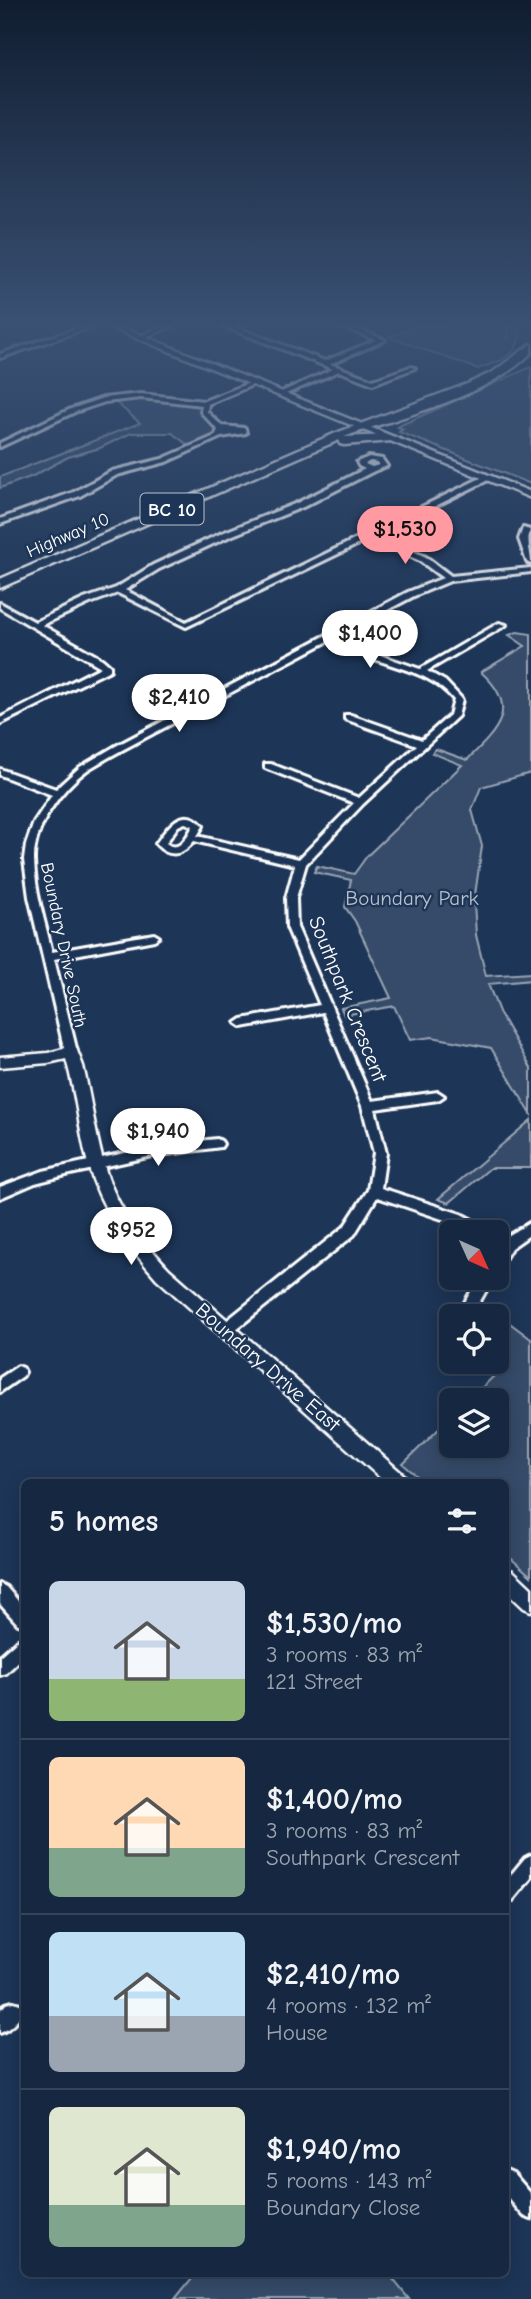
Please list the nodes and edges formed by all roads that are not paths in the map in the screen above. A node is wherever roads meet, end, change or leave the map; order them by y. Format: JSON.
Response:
{"nodes":[{"id":1,"x":29,"y":433,"type":"edge"},
{"id":2,"x":217,"y":433,"type":"edge"},
{"id":3,"x":343,"y":433,"type":"edge"},
{"id":4,"x":354,"y":433,"type":"edge"},
{"id":5,"x":385,"y":433,"type":"edge"},
{"id":6,"x":391,"y":433,"type":"edge"},
{"id":7,"x":343,"y":438,"type":"junction"},
{"id":8,"x":392,"y":438,"type":"junction"},
{"id":9,"x":0,"y":445,"type":"edge"},
{"id":10,"x":371,"y":469,"type":"dead end"},
{"id":11,"x":486,"y":479,"type":"junction"},
{"id":12,"x":531,"y":489,"type":"edge"},
{"id":13,"x":531,"y":495,"type":"edge"},
{"id":14,"x":2,"y":522,"type":"edge"},
{"id":15,"x":526,"y":530,"type":"dead end"},
{"id":16,"x":371,"y":535,"type":"junction"},
{"id":17,"x":531,"y":562,"type":"edge"},
{"id":18,"x":531,"y":570,"type":"edge"},
{"id":19,"x":449,"y":579,"type":"junction"},
{"id":20,"x":0,"y":584,"type":"edge"},
{"id":21,"x":0,"y":590,"type":"edge"},
{"id":22,"x":119,"y":590,"type":"junction"},
{"id":23,"x":0,"y":605,"type":"edge"},
{"id":24,"x":35,"y":625,"type":"junction"},
{"id":25,"x":502,"y":625,"type":"dead end"},
{"id":26,"x":332,"y":636,"type":"junction"},
{"id":27,"x":422,"y":671,"type":"junction"},
{"id":28,"x":348,"y":717,"type":"dead end"},
{"id":29,"x":0,"y":721,"type":"edge"},
{"id":30,"x":423,"y":744,"type":"junction"},
{"id":31,"x":268,"y":766,"type":"dead end"},
{"id":32,"x":0,"y":772,"type":"edge"},
{"id":33,"x":57,"y":793,"type":"junction"},
{"id":34,"x":360,"y":802,"type":"junction"},
{"id":35,"x":192,"y":838,"type":"dead end"},
{"id":36,"x":301,"y":863,"type":"junction"},
{"id":37,"x":154,"y":937,"type":"dead end"},
{"id":38,"x":49,"y":956,"type":"junction"},
{"id":39,"x":324,"y":1008,"type":"junction"},
{"id":40,"x":242,"y":1023,"type":"dead end"},
{"id":41,"x":71,"y":1052,"type":"junction"},
{"id":42,"x":0,"y":1062,"type":"edge"},
{"id":43,"x":438,"y":1096,"type":"dead end"},
{"id":44,"x":368,"y":1107,"type":"junction"},
{"id":45,"x":218,"y":1144,"type":"dead end"},
{"id":46,"x":96,"y":1164,"type":"junction"},
{"id":47,"x":374,"y":1191,"type":"junction"},
{"id":48,"x":0,"y":1193,"type":"edge"},
{"id":49,"x":460,"y":1220,"type":"edge"},
{"id":50,"x":531,"y":1227,"type":"edge"},
{"id":51,"x":509,"y":1238,"type":"edge"},
{"id":52,"x":225,"y":1330,"type":"junction"},
{"id":53,"x":18,"y":1372,"type":"dead end"},
{"id":54,"x":0,"y":1386,"type":"edge"},
{"id":55,"x":395,"y":1479,"type":"edge"},
{"id":56,"x":509,"y":1581,"type":"edge"},
{"id":57,"x":0,"y":1592,"type":"edge"},
{"id":58,"x":531,"y":1601,"type":"edge"},
{"id":59,"x":21,"y":1616,"type":"edge"},
{"id":60,"x":21,"y":1649,"type":"edge"},
{"id":61,"x":0,"y":1667,"type":"edge"},
{"id":62,"x":531,"y":1864,"type":"edge"},
{"id":63,"x":509,"y":1891,"type":"edge"},
{"id":64,"x":509,"y":2183,"type":"edge"},
{"id":65,"x":531,"y":2209,"type":"edge"}],
"edges":[{"from":1,"to":9,"type":"street"},
{"from":2,"to":14,"type":"street"},
{"from":3,"to":7,"type":"highway"},
{"from":4,"to":7,"type":"highway","name":"Highway 10","number":"BC 10"},
{"from":5,"to":8,"type":"street"},
{"from":6,"to":8,"type":"highway"},
{"from":7,"to":8,"type":"highway"},
{"from":7,"to":20,"type":"highway","name":"Highway 10","number":"BC 10"},
{"from":7,"to":21,"type":"highway","name":"Highway 10","number":"BC 10"},
{"from":8,"to":11,"type":"street"},
{"from":8,"to":12,"type":"street"},
{"from":10,"to":22,"type":"street"},
{"from":11,"to":13,"type":"street"},
{"from":11,"to":16,"type":"street"},
{"from":15,"to":17,"type":"street"},
{"from":16,"to":19,"type":"street"},
{"from":16,"to":22,"type":"street"},
{"from":18,"to":19,"type":"street","name":"Boundary Drive South"},
{"from":19,"to":26,"type":"street","name":"Boundary Drive South"},
{"from":22,"to":24,"type":"street"},
{"from":23,"to":24,"type":"street"},
{"from":24,"to":29,"type":"street"},
{"from":25,"to":27,"type":"street"},
{"from":26,"to":27,"type":"street","name":"Southpark Crescent"},
{"from":26,"to":33,"type":"street","name":"Boundary Drive South"},
{"from":27,"to":30,"type":"street","name":"Southpark Crescent"},
{"from":28,"to":30,"type":"street"},
{"from":30,"to":34,"type":"street","name":"Southpark Crescent"},
{"from":31,"to":34,"type":"street"},
{"from":32,"to":33,"type":"street"},
{"from":33,"to":38,"type":"street","name":"Boundary Drive South"},
{"from":34,"to":36,"type":"street","name":"Southpark Crescent"},
{"from":35,"to":36,"type":"street"},
{"from":36,"to":39,"type":"street","name":"Southpark Crescent"},
{"from":37,"to":38,"type":"street"},
{"from":38,"to":41,"type":"street","name":"Boundary Drive South"},
{"from":39,"to":40,"type":"street"},
{"from":39,"to":44,"type":"street","name":"Southpark Crescent"},
{"from":41,"to":42,"type":"street"},
{"from":41,"to":46,"type":"street","name":"Boundary Drive East"},
{"from":43,"to":44,"type":"street"},
{"from":44,"to":47,"type":"street","name":"Southpark Crescent"},
{"from":45,"to":46,"type":"street"},
{"from":46,"to":48,"type":"street"},
{"from":46,"to":52,"type":"street","name":"Boundary Drive East"},
{"from":47,"to":49,"type":"street"},
{"from":47,"to":52,"type":"street","name":"Southpark Crescent"},
{"from":50,"to":51,"type":"street"},
{"from":52,"to":55,"type":"street","name":"Boundary Drive East"},
{"from":53,"to":54,"type":"street"},
{"from":56,"to":58,"type":"street"},
{"from":57,"to":59,"type":"street"},
{"from":60,"to":61,"type":"street"},
{"from":62,"to":63,"type":"street"},
{"from":64,"to":65,"type":"street"}]}
